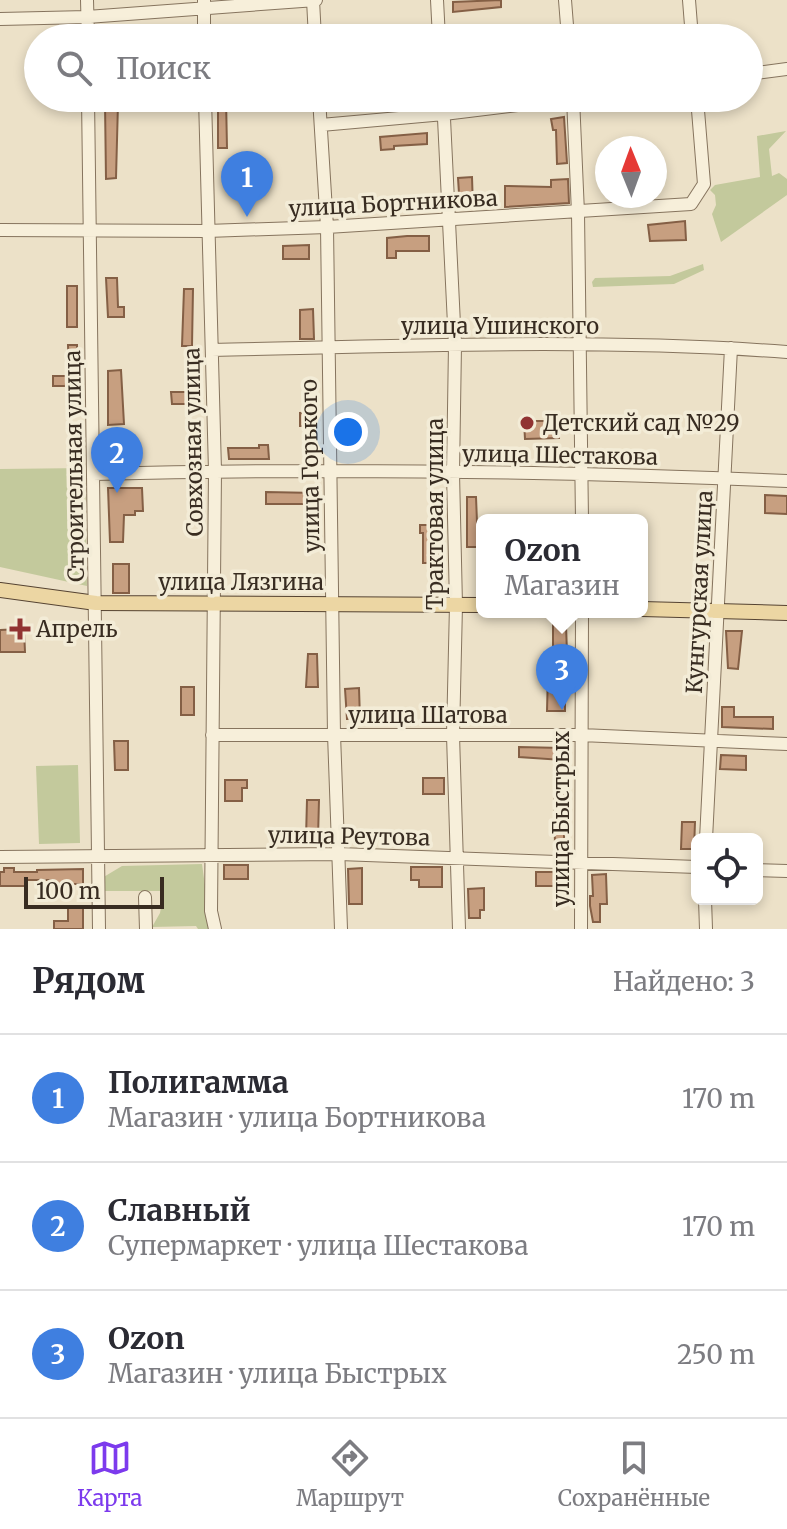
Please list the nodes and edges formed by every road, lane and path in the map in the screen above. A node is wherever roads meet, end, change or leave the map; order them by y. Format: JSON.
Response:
{"nodes":[{"id":1,"x":87,"y":0,"type":"edge"},
{"id":2,"x":314,"y":0,"type":"edge"},
{"id":3,"x":437,"y":0,"type":"edge"},
{"id":4,"x":565,"y":0,"type":"edge"},
{"id":5,"x":689,"y":0,"type":"edge"},
{"id":6,"x":204,"y":4,"type":"edge"},
{"id":7,"x":87,"y":17,"type":"junction"},
{"id":8,"x":0,"y":19,"type":"edge"},
{"id":9,"x":87,"y":24,"type":"edge"},
{"id":10,"x":315,"y":24,"type":"edge"},
{"id":11,"x":438,"y":24,"type":"edge"},
{"id":12,"x":567,"y":24,"type":"edge"},
{"id":13,"x":691,"y":24,"type":"edge"},
{"id":14,"x":787,"y":69,"type":"edge"},
{"id":15,"x":763,"y":72,"type":"edge"},
{"id":16,"x":88,"y":112,"type":"edge"},
{"id":17,"x":205,"y":112,"type":"edge"},
{"id":18,"x":320,"y":112,"type":"edge"},
{"id":19,"x":460,"y":112,"type":"edge"},
{"id":20,"x":574,"y":112,"type":"edge"},
{"id":21,"x":698,"y":112,"type":"edge"},
{"id":22,"x":444,"y":114,"type":"junction"},
{"id":23,"x":321,"y":125,"type":"junction"},
{"id":24,"x":578,"y":213,"type":"junction"},
{"id":25,"x":449,"y":220,"type":"junction"},
{"id":26,"x":327,"y":227,"type":"junction"},
{"id":27,"x":89,"y":229,"type":"junction"},
{"id":28,"x":0,"y":230,"type":"edge"},
{"id":29,"x":207,"y":231,"type":"junction"},
{"id":30,"x":455,"y":345,"type":"junction"},
{"id":31,"x":579,"y":345,"type":"junction"},
{"id":32,"x":328,"y":347,"type":"junction"},
{"id":33,"x":731,"y":348,"type":"junction"},
{"id":34,"x":212,"y":350,"type":"junction"},
{"id":35,"x":787,"y":352,"type":"edge"},
{"id":36,"x":215,"y":471,"type":"junction"},
{"id":37,"x":332,"y":473,"type":"junction"},
{"id":38,"x":453,"y":473,"type":"junction"},
{"id":39,"x":93,"y":474,"type":"junction"},
{"id":40,"x":582,"y":474,"type":"junction"},
{"id":41,"x":726,"y":478,"type":"junction"},
{"id":42,"x":787,"y":481,"type":"edge"},
{"id":43,"x":582,"y":514,"type":"edge"},
{"id":44,"x":0,"y":590,"type":"edge"},
{"id":45,"x":96,"y":603,"type":"junction"},
{"id":46,"x":215,"y":604,"type":"junction"},
{"id":47,"x":332,"y":605,"type":"junction"},
{"id":48,"x":456,"y":605,"type":"junction"},
{"id":49,"x":476,"y":605,"type":"edge"},
{"id":50,"x":648,"y":609,"type":"edge"},
{"id":51,"x":716,"y":611,"type":"junction"},
{"id":52,"x":787,"y":613,"type":"edge"},
{"id":53,"x":582,"y":618,"type":"edge"},
{"id":54,"x":334,"y":734,"type":"junction"},
{"id":55,"x":212,"y":735,"type":"junction"},
{"id":56,"x":453,"y":735,"type":"junction"},
{"id":57,"x":581,"y":735,"type":"junction"},
{"id":58,"x":712,"y":741,"type":"junction"},
{"id":59,"x":787,"y":744,"type":"edge"},
{"id":60,"x":706,"y":833,"type":"edge"},
{"id":61,"x":212,"y":854,"type":"junction"},
{"id":62,"x":339,"y":854,"type":"junction"},
{"id":63,"x":99,"y":855,"type":"junction"},
{"id":64,"x":0,"y":857,"type":"edge"},
{"id":65,"x":457,"y":859,"type":"junction"},
{"id":66,"x":581,"y":863,"type":"junction"},
{"id":67,"x":691,"y":867,"type":"edge"},
{"id":68,"x":763,"y":870,"type":"edge"},
{"id":69,"x":787,"y":871,"type":"edge"},
{"id":70,"x":145,"y":897,"type":"dead end"},
{"id":71,"x":705,"y":905,"type":"edge"},
{"id":72,"x":99,"y":929,"type":"edge"},
{"id":73,"x":146,"y":929,"type":"edge"},
{"id":74,"x":215,"y":929,"type":"edge"},
{"id":75,"x":341,"y":929,"type":"edge"},
{"id":76,"x":459,"y":929,"type":"edge"},
{"id":77,"x":581,"y":929,"type":"edge"},
{"id":78,"x":706,"y":929,"type":"edge"}],
"edges":[{"from":1,"to":7,"type":"street"},
{"from":2,"to":6,"type":"street"},
{"from":2,"to":10,"type":"street"},
{"from":3,"to":11,"type":"street"},
{"from":4,"to":12,"type":"street"},
{"from":5,"to":13,"type":"street"},
{"from":6,"to":7,"type":"street"},
{"from":7,"to":8,"type":"street"},
{"from":7,"to":9,"type":"street"},
{"from":14,"to":15,"type":"street"},
{"from":16,"to":27,"type":"street","name":"Строительная улица"},
{"from":17,"to":29,"type":"street","name":"Совхозная улица"},
{"from":18,"to":23,"type":"street","name":"улица Горького"},
{"from":19,"to":22,"type":"street"},
{"from":20,"to":24,"type":"street"},
{"from":21,"to":24,"type":"street","name":"улица Бортникова"},
{"from":22,"to":23,"type":"street"},
{"from":22,"to":25,"type":"street","name":"Трактовая улица"},
{"from":23,"to":26,"type":"street","name":"улица Горького"},
{"from":24,"to":25,"type":"street","name":"улица Бортникова"},
{"from":24,"to":31,"type":"street"},
{"from":25,"to":26,"type":"street","name":"улица Бортникова"},
{"from":25,"to":30,"type":"street","name":"Трактовая улица"},
{"from":26,"to":29,"type":"street","name":"улица Бортникова"},
{"from":26,"to":32,"type":"street","name":"улица Горького"},
{"from":27,"to":28,"type":"street","name":"улица Бортникова"},
{"from":27,"to":29,"type":"street","name":"улица Бортникова"},
{"from":27,"to":39,"type":"street","name":"Строительная улица"},
{"from":29,"to":34,"type":"street","name":"Совхозная улица"},
{"from":30,"to":31,"type":"street","name":"улица Ушинского"},
{"from":30,"to":32,"type":"street","name":"улица Ушинского"},
{"from":30,"to":38,"type":"street","name":"Трактовая улица"},
{"from":31,"to":33,"type":"street","name":"улица Ушинского"},
{"from":31,"to":40,"type":"street"},
{"from":32,"to":34,"type":"street","name":"улица Ушинского"},
{"from":32,"to":37,"type":"street","name":"улица Горького"},
{"from":33,"to":35,"type":"street","name":"улица Ушинского"},
{"from":33,"to":41,"type":"street","name":"Кунгурская улица"},
{"from":34,"to":36,"type":"street","name":"Совхозная улица"},
{"from":36,"to":37,"type":"street","name":"улица Шестакова"},
{"from":36,"to":39,"type":"street","name":"улица Шестакова"},
{"from":36,"to":46,"type":"street","name":"Совхозная улица"},
{"from":37,"to":38,"type":"street","name":"улица Шестакова"},
{"from":37,"to":47,"type":"street","name":"улица Горького"},
{"from":38,"to":40,"type":"street","name":"улица Шестакова"},
{"from":38,"to":48,"type":"street","name":"Трактовая улица"},
{"from":39,"to":45,"type":"street","name":"Строительная улица"},
{"from":40,"to":41,"type":"street","name":"улица Шестакова"},
{"from":40,"to":43,"type":"street"},
{"from":41,"to":42,"type":"street","name":"улица Шестакова"},
{"from":41,"to":51,"type":"street","name":"Кунгурская улица"},
{"from":44,"to":45,"type":"main road","name":"улица Лязгина"},
{"from":45,"to":46,"type":"main road","name":"улица Лязгина"},
{"from":45,"to":63,"type":"street","name":"Строительная улица"},
{"from":46,"to":47,"type":"main road","name":"улица Лязгина"},
{"from":46,"to":55,"type":"street","name":"Совхозная улица"},
{"from":47,"to":48,"type":"main road","name":"улица Лязгина"},
{"from":47,"to":54,"type":"street","name":"улица Горького"},
{"from":48,"to":49,"type":"main road","name":"улица Лязгина"},
{"from":48,"to":56,"type":"street","name":"Трактовая улица"},
{"from":50,"to":51,"type":"main road"},
{"from":51,"to":52,"type":"main road"},
{"from":51,"to":58,"type":"street","name":"Кунгурская улица"},
{"from":53,"to":57,"type":"street","name":"улица Быстрых"},
{"from":54,"to":55,"type":"street","name":"улица Шатова"},
{"from":54,"to":56,"type":"street","name":"улица Шатова"},
{"from":54,"to":62,"type":"street","name":"улица Горького"},
{"from":55,"to":61,"type":"street","name":"Совхозная улица"},
{"from":56,"to":57,"type":"street","name":"улица Шатова"},
{"from":56,"to":65,"type":"street","name":"Трактовая улица"},
{"from":57,"to":58,"type":"street","name":"улица Шатова"},
{"from":57,"to":66,"type":"street","name":"улица Быстрых"},
{"from":58,"to":59,"type":"street","name":"улица Шатова"},
{"from":58,"to":60,"type":"street","name":"Кунгурская улица"},
{"from":61,"to":62,"type":"street","name":"улица Реутова"},
{"from":61,"to":63,"type":"street","name":"улица Реутова"},
{"from":61,"to":74,"type":"street","name":"Совхозная улица"},
{"from":62,"to":65,"type":"street","name":"улица Реутова"},
{"from":62,"to":75,"type":"street","name":"улица Горького"},
{"from":63,"to":64,"type":"street","name":"улица Реутова"},
{"from":63,"to":72,"type":"street","name":"Строительная улица"},
{"from":65,"to":66,"type":"street","name":"улица Реутова"},
{"from":65,"to":76,"type":"street","name":"Трактовая улица"},
{"from":66,"to":67,"type":"street","name":"улица Реутова"},
{"from":66,"to":77,"type":"street","name":"улица Быстрых"},
{"from":68,"to":69,"type":"street"},
{"from":70,"to":73,"type":"street"},
{"from":71,"to":78,"type":"street"}]}
